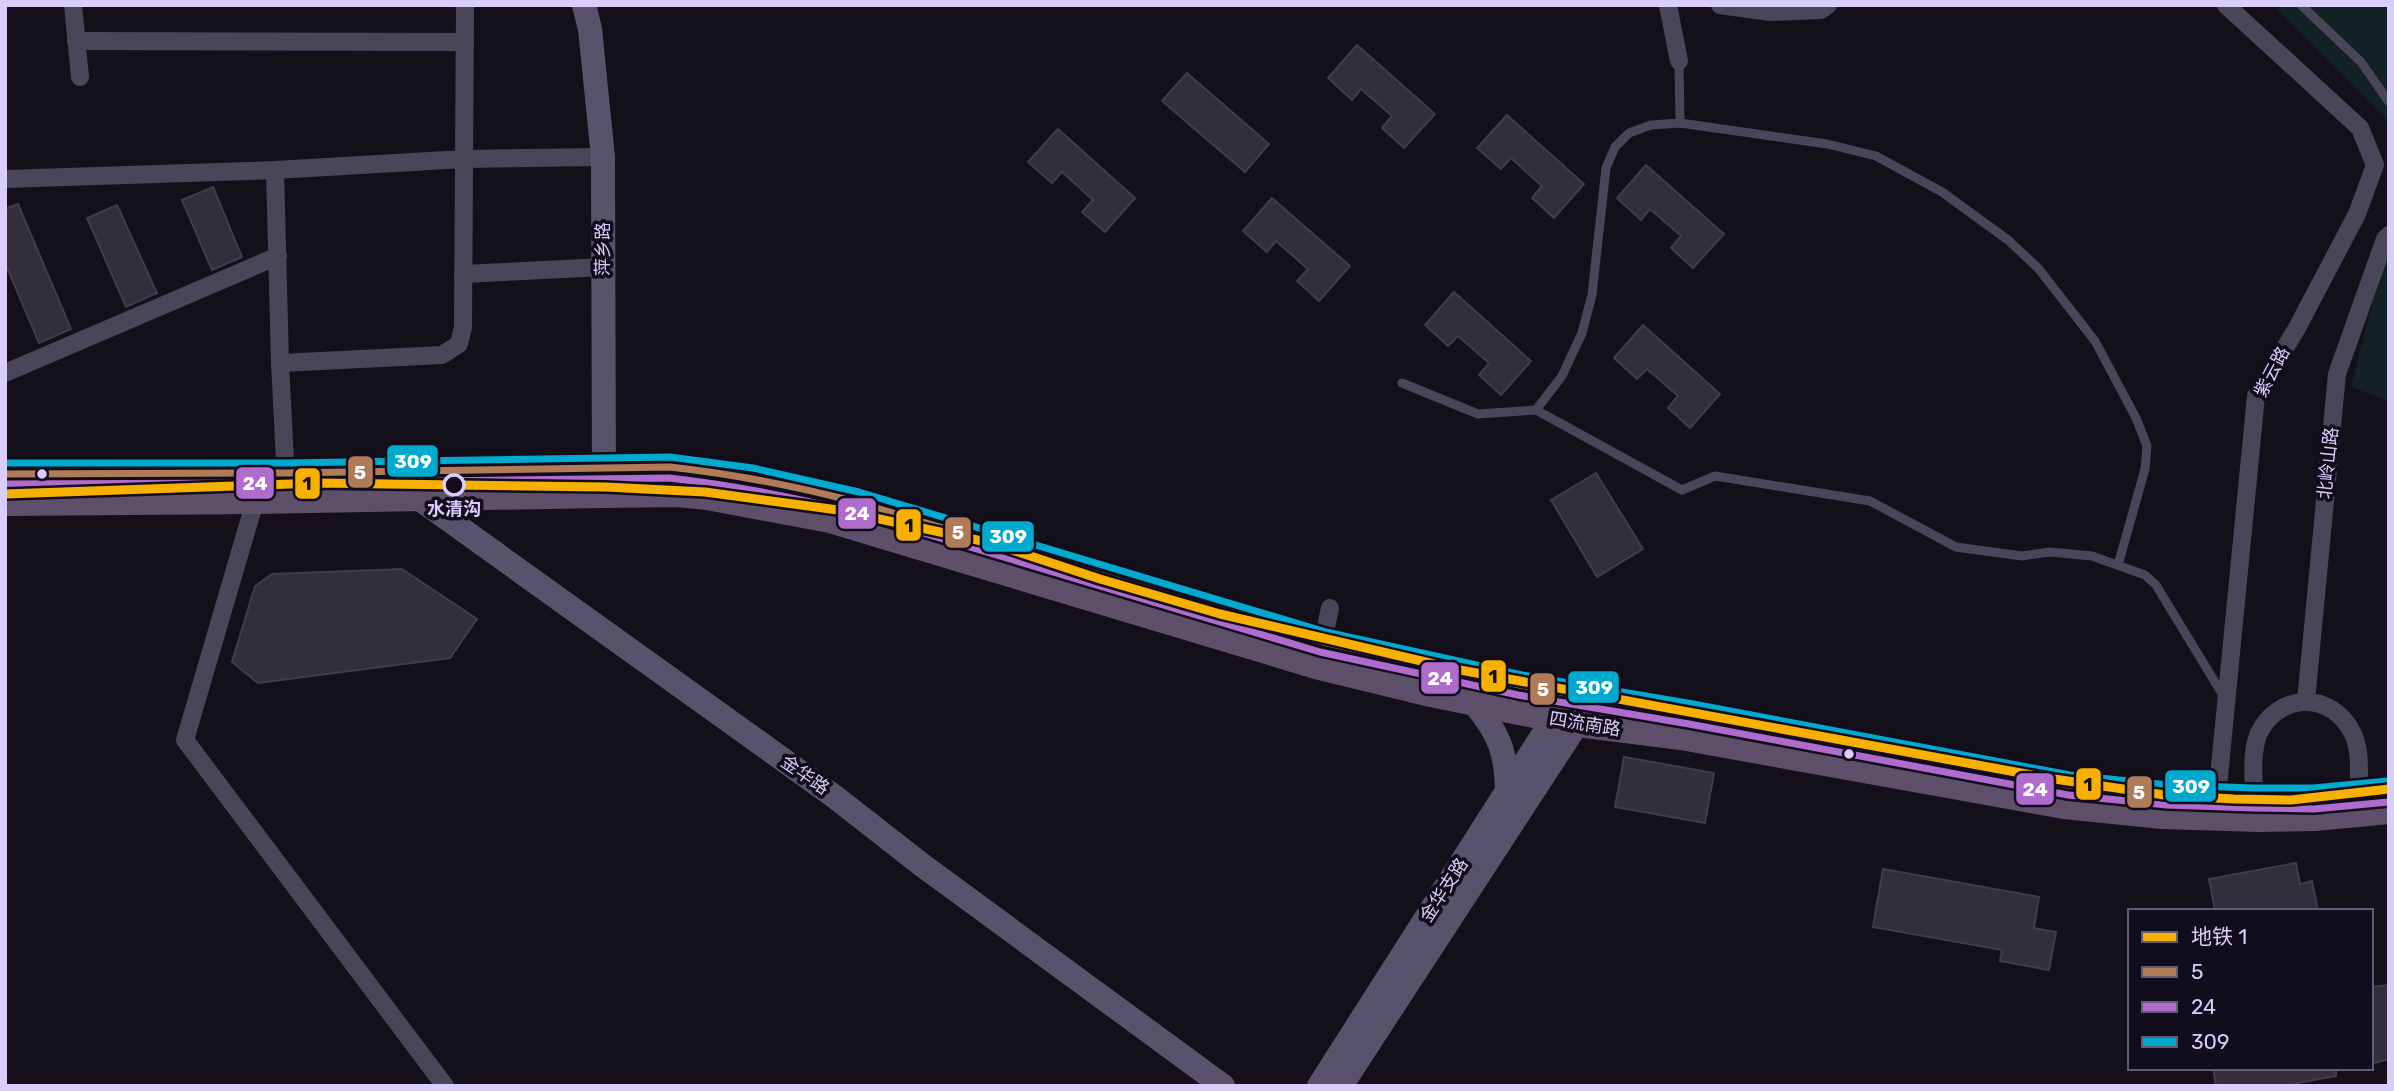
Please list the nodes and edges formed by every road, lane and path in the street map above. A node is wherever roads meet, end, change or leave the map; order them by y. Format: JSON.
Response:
{"nodes":[{"id":1,"x":73,"y":5,"type":"edge"},
{"id":2,"x":465,"y":5,"type":"edge"},
{"id":3,"x":584,"y":5,"type":"edge"},
{"id":4,"x":1668,"y":5,"type":"edge"},
{"id":5,"x":1720,"y":5,"type":"edge"},
{"id":6,"x":1828,"y":5,"type":"edge"},
{"id":7,"x":2226,"y":5,"type":"edge"},
{"id":8,"x":2301,"y":5,"type":"edge"},
{"id":9,"x":76,"y":41,"type":"junction"},
{"id":10,"x":465,"y":42,"type":"junction"},
{"id":11,"x":1679,"y":61,"type":"joint"},
{"id":12,"x":80,"y":78,"type":"dead end"},
{"id":13,"x":2389,"y":102,"type":"edge"},
{"id":14,"x":1680,"y":123,"type":"junction"},
{"id":15,"x":603,"y":157,"type":"junction"},
{"id":16,"x":464,"y":159,"type":"junction"},
{"id":17,"x":275,"y":170,"type":"junction"},
{"id":18,"x":5,"y":179,"type":"edge"},
{"id":19,"x":2387,"y":234,"type":"edge"},
{"id":20,"x":278,"y":256,"type":"junction"},
{"id":21,"x":604,"y":267,"type":"junction"},
{"id":22,"x":463,"y":274,"type":"junction"},
{"id":23,"x":280,"y":363,"type":"junction"},
{"id":24,"x":5,"y":373,"type":"edge"},
{"id":25,"x":1402,"y":383,"type":"dead end"},
{"id":26,"x":1536,"y":410,"type":"junction"},
{"id":27,"x":382,"y":472,"type":"junction"},
{"id":28,"x":285,"y":473,"type":"junction"},
{"id":29,"x":5,"y":474,"type":"edge"},
{"id":30,"x":603,"y":482,"type":"junction"},
{"id":31,"x":417,"y":499,"type":"junction"},
{"id":32,"x":287,"y":500,"type":"junction"},
{"id":33,"x":255,"y":501,"type":"junction"},
{"id":34,"x":5,"y":503,"type":"edge"},
{"id":35,"x":2118,"y":565,"type":"junction"},
{"id":36,"x":1330,"y":608,"type":"dead end"},
{"id":37,"x":1319,"y":654,"type":"junction"},
{"id":38,"x":1582,"y":696,"type":"junction"},
{"id":39,"x":2227,"y":701,"type":"junction"},
{"id":40,"x":2306,"y":701,"type":"junction"},
{"id":41,"x":1474,"y":703,"type":"junction"},
{"id":42,"x":1566,"y":722,"type":"junction"},
{"id":43,"x":1507,"y":790,"type":"junction"},
{"id":44,"x":2389,"y":791,"type":"edge"},
{"id":45,"x":2359,"y":796,"type":"junction"},
{"id":46,"x":2254,"y":798,"type":"junction"},
{"id":47,"x":2221,"y":807,"type":"junction"},
{"id":48,"x":2389,"y":811,"type":"edge"},
{"id":49,"x":445,"y":1086,"type":"edge"},
{"id":50,"x":1223,"y":1086,"type":"edge"},
{"id":51,"x":1319,"y":1086,"type":"edge"},
{"id":52,"x":1341,"y":1086,"type":"edge"}],
"edges":[{"from":1,"to":9,"type":"street"},
{"from":2,"to":10,"type":"street"},
{"from":3,"to":15,"type":"main road","name":"萍乡路"},
{"from":4,"to":11,"type":"street"},
{"from":5,"to":6,"type":"street"},
{"from":7,"to":39,"type":"street","name":"紫云路"},
{"from":8,"to":13,"type":"lane"},
{"from":9,"to":10,"type":"street"},
{"from":9,"to":12,"type":"street"},
{"from":10,"to":16,"type":"street"},
{"from":11,"to":14,"type":"lane"},
{"from":14,"to":26,"type":"lane"},
{"from":14,"to":35,"type":"lane"},
{"from":15,"to":16,"type":"street"},
{"from":15,"to":21,"type":"main road","name":"萍乡路"},
{"from":16,"to":17,"type":"street"},
{"from":16,"to":22,"type":"street"},
{"from":17,"to":18,"type":"street"},
{"from":17,"to":20,"type":"street"},
{"from":19,"to":40,"type":"street","name":"北岭山路"},
{"from":20,"to":23,"type":"street"},
{"from":20,"to":24,"type":"street"},
{"from":21,"to":22,"type":"street"},
{"from":21,"to":30,"type":"main road","name":"萍乡路"},
{"from":22,"to":23,"type":"street"},
{"from":23,"to":28,"type":"street"},
{"from":25,"to":26,"type":"lane"},
{"from":26,"to":35,"type":"lane"},
{"from":27,"to":28,"type":"main road","name":"四流南路"},
{"from":27,"to":30,"type":"main road","name":"四流南路"},
{"from":27,"to":31,"type":"main road","name":"金华路"},
{"from":28,"to":29,"type":"main road","name":"四流南路"},
{"from":28,"to":32,"type":"street"},
{"from":30,"to":31,"type":"main road","name":"四流南路"},
{"from":30,"to":37,"type":"main road","name":"四流南路"},
{"from":31,"to":32,"type":"main road","name":"四流南路"},
{"from":31,"to":50,"type":"main road","name":"金华路"},
{"from":32,"to":33,"type":"main road","name":"四流南路"},
{"from":33,"to":34,"type":"main road","name":"四流南路"},
{"from":33,"to":49,"type":"street"},
{"from":35,"to":39,"type":"lane"},
{"from":36,"to":37,"type":"street"},
{"from":37,"to":38,"type":"main road","name":"四流南路"},
{"from":37,"to":41,"type":"main road","name":"四流南路"},
{"from":38,"to":42,"type":"main road"},
{"from":38,"to":47,"type":"main road","name":"四流南路"},
{"from":39,"to":47,"type":"street","name":"紫云路"},
{"from":40,"to":45,"type":"street"},
{"from":40,"to":46,"type":"street"},
{"from":41,"to":42,"type":"main road","name":"四流南路"},
{"from":41,"to":43,"type":"main road"},
{"from":42,"to":43,"type":"main road","name":"金华支路"},
{"from":42,"to":47,"type":"main road","name":"四流南路"},
{"from":42,"to":52,"type":"main road"},
{"from":43,"to":51,"type":"main road","name":"金华支路"},
{"from":44,"to":45,"type":"main road","name":"四流南路"},
{"from":45,"to":46,"type":"main road","name":"四流南路"},
{"from":46,"to":47,"type":"main road","name":"四流南路"},
{"from":47,"to":48,"type":"main road","name":"四流南路"}]}
